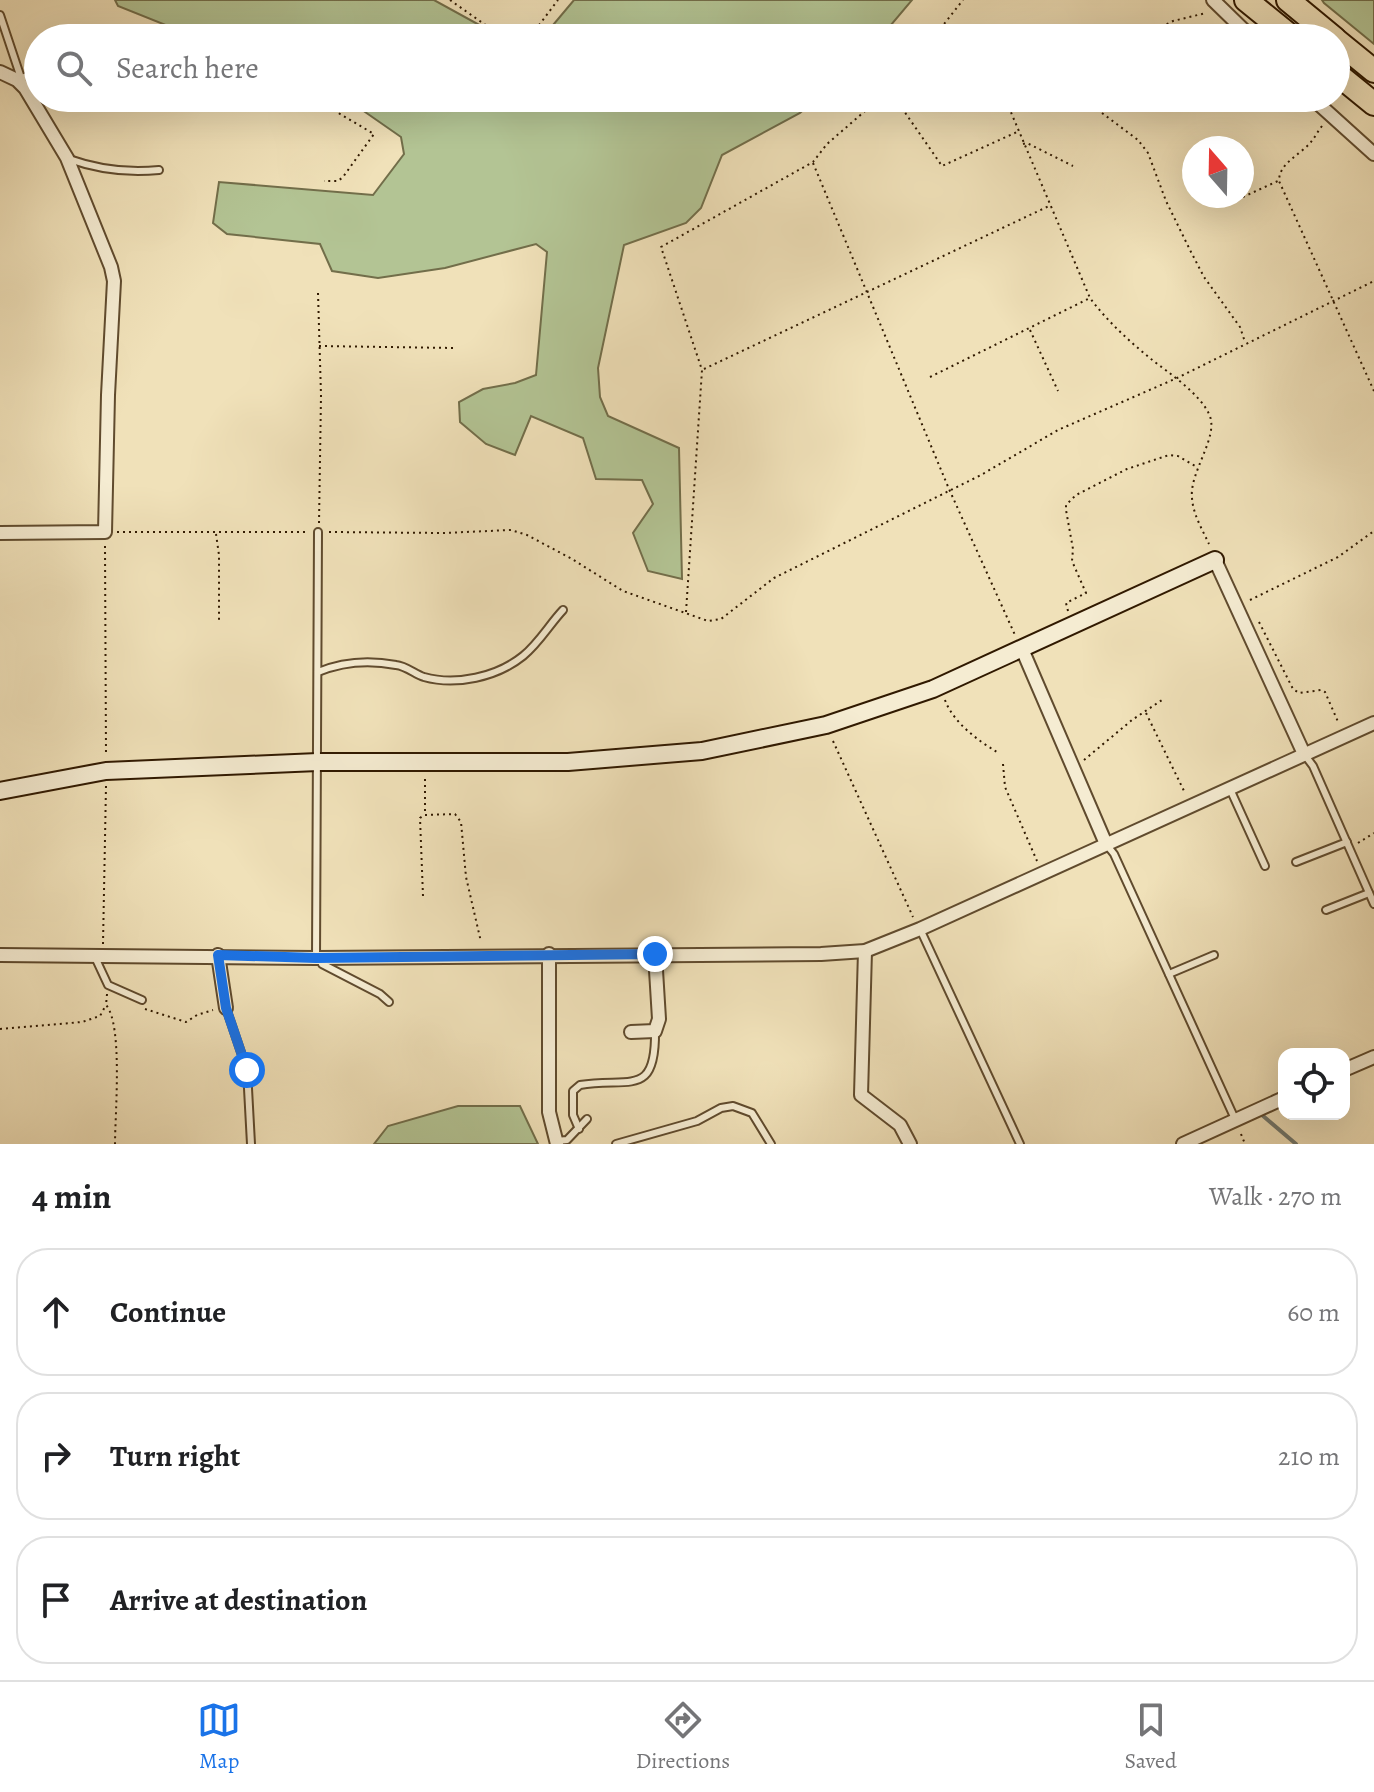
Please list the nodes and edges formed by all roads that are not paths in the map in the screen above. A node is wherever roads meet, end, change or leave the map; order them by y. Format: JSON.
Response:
{"nodes":[{"id":1,"x":1213,"y":0,"type":"edge"},
{"id":2,"x":1246,"y":0,"type":"edge"},
{"id":3,"x":1288,"y":0,"type":"edge"},
{"id":4,"x":0,"y":15,"type":"edge"},
{"id":5,"x":1237,"y":24,"type":"edge"},
{"id":6,"x":1276,"y":24,"type":"edge"},
{"id":7,"x":1317,"y":24,"type":"edge"},
{"id":8,"x":1350,"y":51,"type":"edge"},
{"id":9,"x":1374,"y":71,"type":"edge"},
{"id":10,"x":0,"y":72,"type":"edge"},
{"id":11,"x":24,"y":78,"type":"edge"},
{"id":12,"x":19,"y":79,"type":"junction"},
{"id":13,"x":1350,"y":84,"type":"edge"},
{"id":14,"x":24,"y":87,"type":"edge"},
{"id":15,"x":1374,"y":104,"type":"edge"},
{"id":16,"x":39,"y":112,"type":"edge"},
{"id":17,"x":1327,"y":112,"type":"edge"},
{"id":18,"x":1374,"y":154,"type":"edge"},
{"id":19,"x":67,"y":158,"type":"junction"},
{"id":20,"x":159,"y":170,"type":"dead end"},
{"id":21,"x":318,"y":532,"type":"road end"},
{"id":22,"x":0,"y":533,"type":"edge"},
{"id":23,"x":1215,"y":560,"type":"joint"},
{"id":24,"x":563,"y":610,"type":"dead end"},
{"id":25,"x":1022,"y":649,"type":"junction"},
{"id":26,"x":318,"y":672,"type":"junction"},
{"id":27,"x":1374,"y":723,"type":"edge"},
{"id":28,"x":1304,"y":754,"type":"junction"},
{"id":29,"x":318,"y":762,"type":"junction"},
{"id":30,"x":1230,"y":788,"type":"junction"},
{"id":31,"x":0,"y":791,"type":"edge"},
{"id":32,"x":1106,"y":844,"type":"junction"},
{"id":33,"x":1347,"y":844,"type":"junction"},
{"id":34,"x":1296,"y":862,"type":"dead end"},
{"id":35,"x":1265,"y":866,"type":"dead end"},
{"id":36,"x":1369,"y":893,"type":"junction"},
{"id":37,"x":1374,"y":904,"type":"edge"},
{"id":38,"x":1326,"y":910,"type":"dead end"},
{"id":39,"x":920,"y":929,"type":"junction"},
{"id":40,"x":865,"y":951,"type":"junction"},
{"id":41,"x":549,"y":954,"type":"junction"},
{"id":42,"x":655,"y":954,"type":"junction"},
{"id":43,"x":0,"y":955,"type":"edge"},
{"id":44,"x":98,"y":955,"type":"junction"},
{"id":45,"x":218,"y":955,"type":"junction"},
{"id":46,"x":1214,"y":955,"type":"dead end"},
{"id":47,"x":318,"y":958,"type":"junction"},
{"id":48,"x":1169,"y":974,"type":"junction"},
{"id":49,"x":142,"y":1000,"type":"road end"},
{"id":50,"x":389,"y":1002,"type":"dead end"},
{"id":51,"x":226,"y":1008,"type":"joint"},
{"id":52,"x":655,"y":1031,"type":"junction"},
{"id":53,"x":631,"y":1032,"type":"dead end"},
{"id":54,"x":1374,"y":1057,"type":"edge"},
{"id":55,"x":1350,"y":1067,"type":"edge"},
{"id":56,"x":1278,"y":1101,"type":"edge"},
{"id":57,"x":587,"y":1119,"type":"dead end"},
{"id":58,"x":1236,"y":1120,"type":"junction"},
{"id":59,"x":579,"y":1129,"type":"junction"},
{"id":60,"x":556,"y":1142,"type":"edge"},
{"id":61,"x":251,"y":1144,"type":"edge"},
{"id":62,"x":616,"y":1144,"type":"edge"},
{"id":63,"x":771,"y":1144,"type":"edge"},
{"id":64,"x":910,"y":1144,"type":"edge"},
{"id":65,"x":1020,"y":1144,"type":"edge"},
{"id":66,"x":1183,"y":1144,"type":"edge"}],
"edges":[{"from":1,"to":5,"type":"street"},
{"from":2,"to":6,"type":"highway"},
{"from":3,"to":7,"type":"highway"},
{"from":4,"to":12,"type":"lane"},
{"from":8,"to":9,"type":"highway"},
{"from":10,"to":12,"type":"street"},
{"from":11,"to":12,"type":"lane"},
{"from":12,"to":14,"type":"street"},
{"from":13,"to":15,"type":"highway"},
{"from":16,"to":19,"type":"street"},
{"from":17,"to":18,"type":"street"},
{"from":19,"to":20,"type":"lane"},
{"from":19,"to":22,"type":"street"},
{"from":21,"to":26,"type":"lane"},
{"from":23,"to":25,"type":"street"},
{"from":23,"to":28,"type":"street"},
{"from":24,"to":26,"type":"lane"},
{"from":25,"to":29,"type":"street"},
{"from":25,"to":32,"type":"street"},
{"from":26,"to":29,"type":"lane"},
{"from":27,"to":28,"type":"street"},
{"from":28,"to":30,"type":"street"},
{"from":28,"to":33,"type":"lane"},
{"from":29,"to":31,"type":"street"},
{"from":29,"to":47,"type":"lane"},
{"from":30,"to":32,"type":"street"},
{"from":30,"to":35,"type":"lane"},
{"from":32,"to":39,"type":"street"},
{"from":32,"to":48,"type":"lane"},
{"from":33,"to":34,"type":"lane"},
{"from":33,"to":36,"type":"lane"},
{"from":36,"to":37,"type":"lane"},
{"from":36,"to":38,"type":"lane"},
{"from":39,"to":40,"type":"street"},
{"from":39,"to":65,"type":"lane"},
{"from":40,"to":42,"type":"street"},
{"from":40,"to":64,"type":"street"},
{"from":41,"to":42,"type":"street"},
{"from":41,"to":47,"type":"street"},
{"from":41,"to":60,"type":"street"},
{"from":42,"to":52,"type":"street"},
{"from":43,"to":44,"type":"street"},
{"from":44,"to":45,"type":"street"},
{"from":44,"to":49,"type":"lane"},
{"from":45,"to":47,"type":"street"},
{"from":45,"to":51,"type":"street"},
{"from":46,"to":48,"type":"lane"},
{"from":47,"to":50,"type":"lane"},
{"from":48,"to":58,"type":"lane"},
{"from":51,"to":61,"type":"lane"},
{"from":52,"to":53,"type":"street"},
{"from":52,"to":59,"type":"lane"},
{"from":54,"to":55,"type":"street"},
{"from":56,"to":58,"type":"street"},
{"from":57,"to":59,"type":"lane"},
{"from":58,"to":66,"type":"street"},
{"from":59,"to":60,"type":"lane"},
{"from":62,"to":63,"type":"lane"}]}
